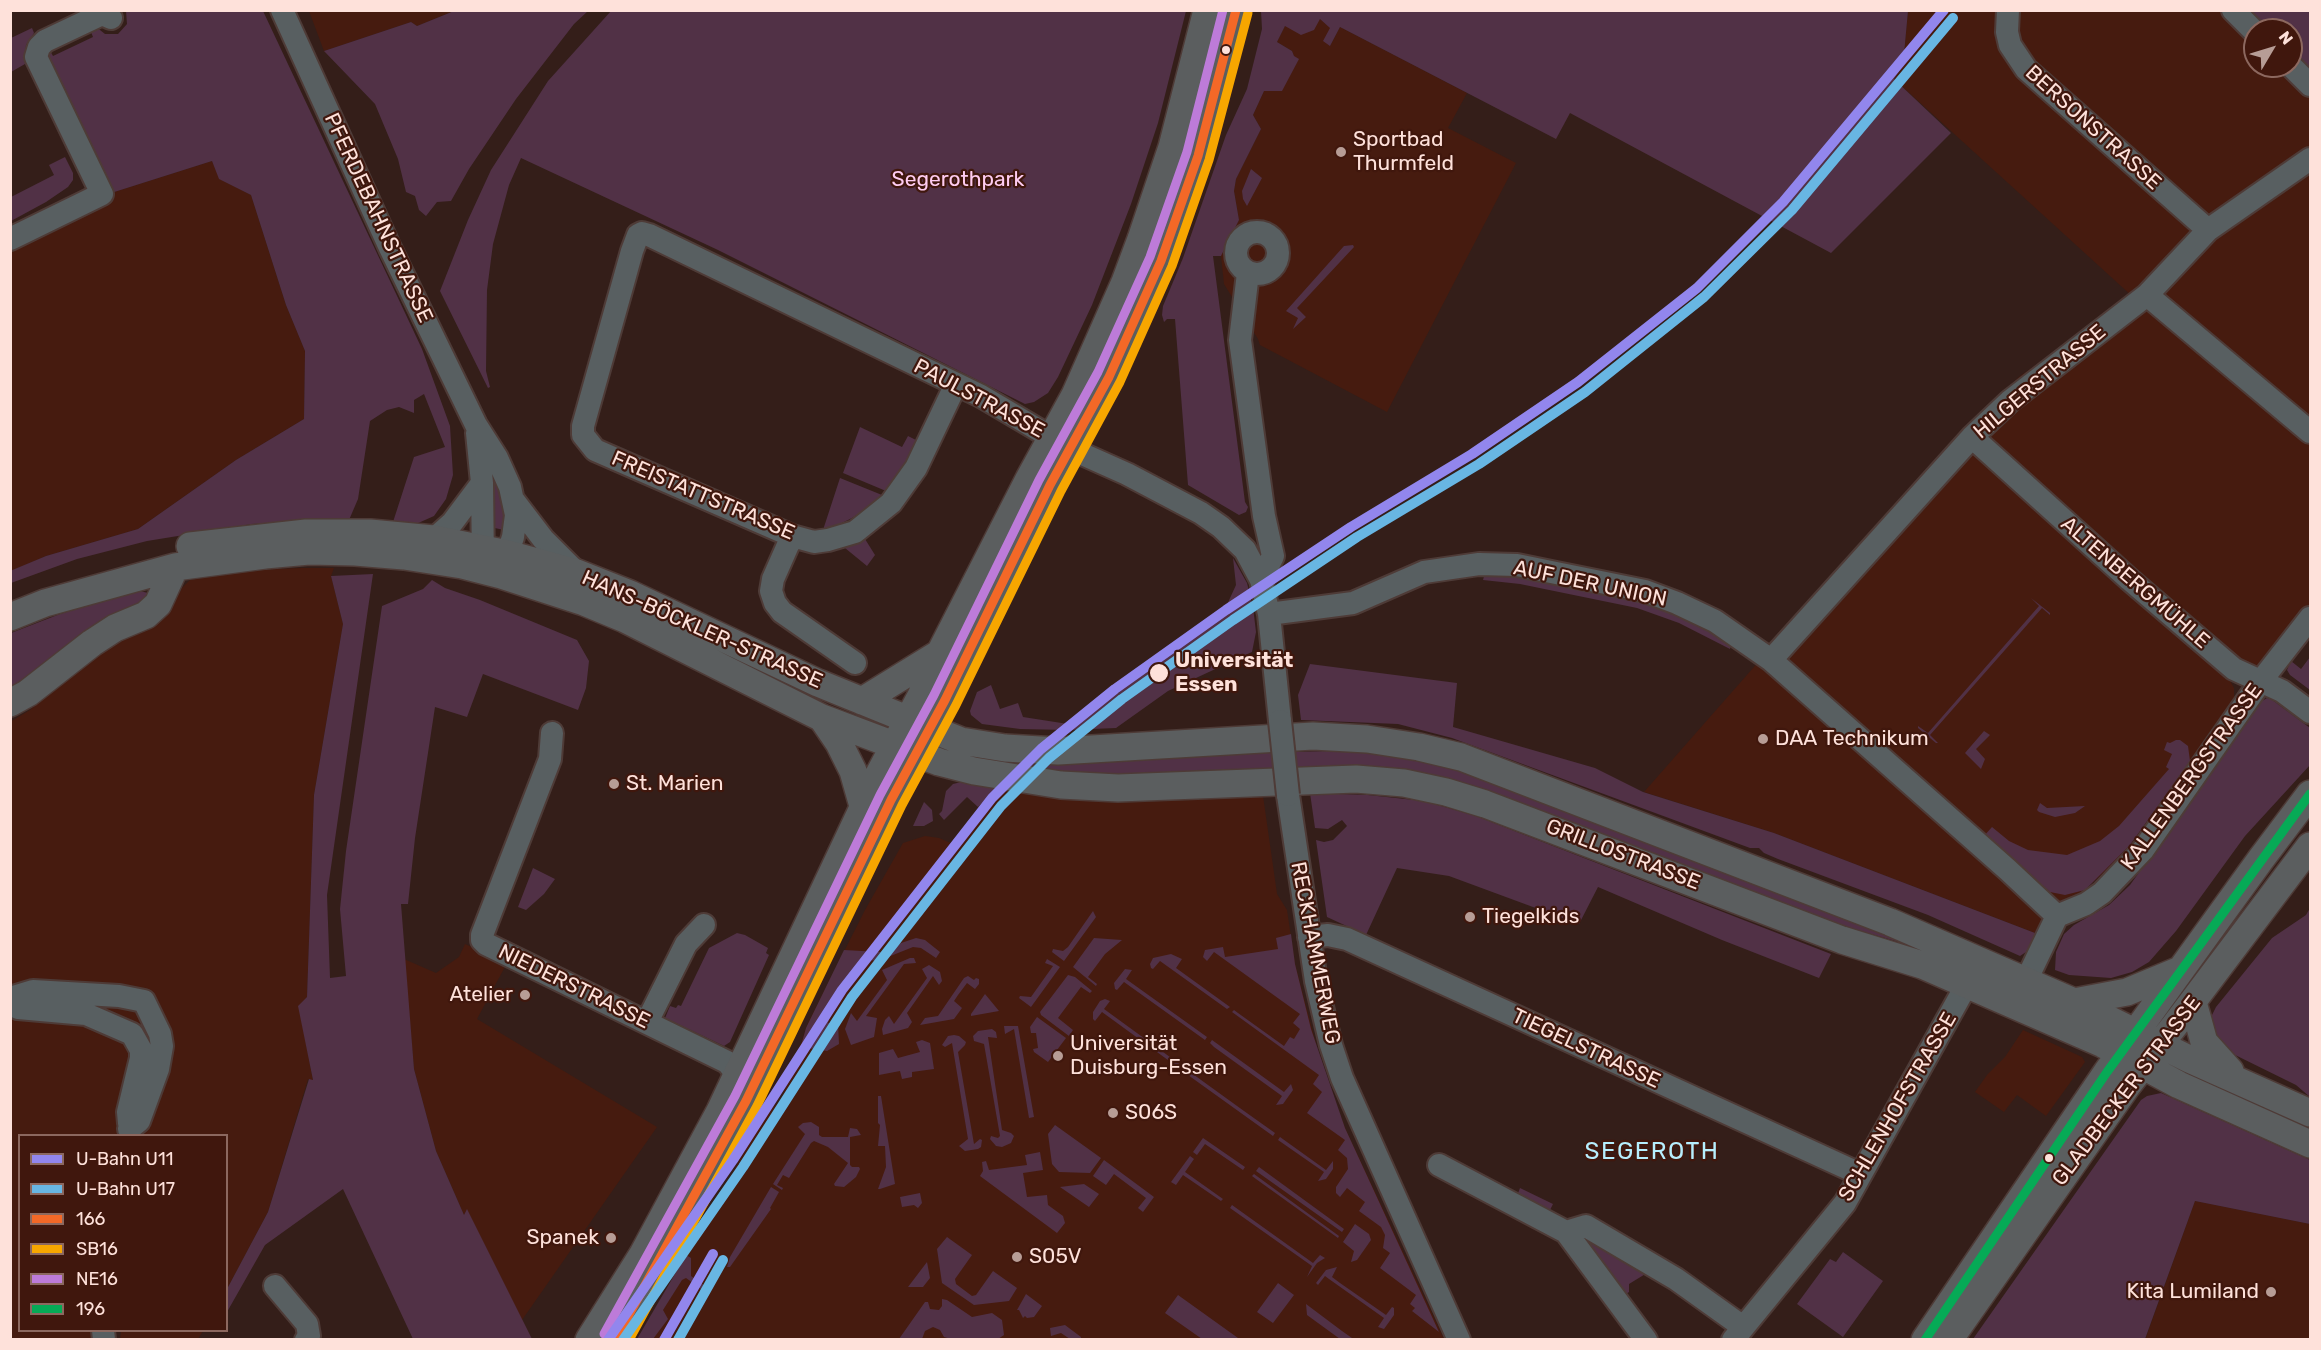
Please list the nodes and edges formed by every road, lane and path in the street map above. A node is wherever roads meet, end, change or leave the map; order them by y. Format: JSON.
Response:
{"nodes":[{"id":1,"x":282,"y":10,"type":"edge"},
{"id":2,"x":1207,"y":10,"type":"edge"},
{"id":3,"x":1236,"y":10,"type":"edge"},
{"id":4,"x":2008,"y":10,"type":"edge"},
{"id":5,"x":111,"y":18,"type":"dead end"},
{"id":6,"x":2310,"y":159,"type":"edge"},
{"id":7,"x":2208,"y":230,"type":"junction"},
{"id":8,"x":10,"y":239,"type":"edge"},
{"id":9,"x":1248,"y":273,"type":"dead end"},
{"id":10,"x":2147,"y":294,"type":"junction"},
{"id":11,"x":956,"y":384,"type":"junction"},
{"id":12,"x":476,"y":425,"type":"junction"},
{"id":13,"x":2310,"y":432,"type":"edge"},
{"id":14,"x":1972,"y":437,"type":"junction"},
{"id":15,"x":588,"y":443,"type":"joint"},
{"id":16,"x":1061,"y":444,"type":"junction"},
{"id":17,"x":482,"y":483,"type":"junction"},
{"id":18,"x":514,"y":501,"type":"junction"},
{"id":19,"x":1264,"y":516,"type":"junction"},
{"id":20,"x":792,"y":536,"type":"junction"},
{"id":21,"x":434,"y":539,"type":"junction"},
{"id":22,"x":1235,"y":539,"type":"junction"},
{"id":23,"x":494,"y":562,"type":"junction"},
{"id":24,"x":175,"y":567,"type":"junction"},
{"id":25,"x":577,"y":573,"type":"junction"},
{"id":26,"x":1261,"y":580,"type":"junction"},
{"id":27,"x":10,"y":598,"type":"edge"},
{"id":28,"x":1269,"y":614,"type":"junction"},
{"id":29,"x":10,"y":617,"type":"edge"},
{"id":30,"x":2310,"y":618,"type":"edge"},
{"id":31,"x":940,"y":653,"type":"junction"},
{"id":32,"x":1771,"y":660,"type":"junction"},
{"id":33,"x":855,"y":663,"type":"dead end"},
{"id":34,"x":2261,"y":681,"type":"junction"},
{"id":35,"x":862,"y":700,"type":"junction"},
{"id":36,"x":10,"y":704,"type":"edge"},
{"id":37,"x":2310,"y":712,"type":"edge"},
{"id":38,"x":822,"y":718,"type":"junction"},
{"id":39,"x":919,"y":724,"type":"junction"},
{"id":40,"x":552,"y":733,"type":"dead end"},
{"id":41,"x":905,"y":749,"type":"junction"},
{"id":42,"x":2310,"y":794,"type":"edge"},
{"id":43,"x":863,"y":806,"type":"junction"},
{"id":44,"x":2310,"y":846,"type":"edge"},
{"id":45,"x":2056,"y":916,"type":"junction"},
{"id":46,"x":704,"y":925,"type":"dead end"},
{"id":47,"x":1309,"y":937,"type":"junction"},
{"id":48,"x":2180,"y":970,"type":"junction"},
{"id":49,"x":2026,"y":981,"type":"junction"},
{"id":50,"x":1967,"y":984,"type":"junction"},
{"id":51,"x":10,"y":998,"type":"edge"},
{"id":52,"x":2074,"y":1002,"type":"junction"},
{"id":53,"x":2193,"y":1002,"type":"junction"},
{"id":54,"x":10,"y":1004,"type":"edge"},
{"id":55,"x":648,"y":1022,"type":"junction"},
{"id":56,"x":2137,"y":1032,"type":"junction"},
{"id":57,"x":2161,"y":1045,"type":"junction"},
{"id":58,"x":2132,"y":1060,"type":"junction"},
{"id":59,"x":737,"y":1073,"type":"junction"},
{"id":60,"x":2237,"y":1078,"type":"junction"},
{"id":61,"x":746,"y":1101,"type":"junction"},
{"id":62,"x":2310,"y":1113,"type":"edge"},
{"id":63,"x":128,"y":1132,"type":"edge"},
{"id":64,"x":2310,"y":1144,"type":"edge"},
{"id":65,"x":1439,"y":1165,"type":"dead end"},
{"id":66,"x":1860,"y":1174,"type":"junction"},
{"id":67,"x":1566,"y":1232,"type":"junction"},
{"id":68,"x":275,"y":1286,"type":"dead end"},
{"id":69,"x":1738,"y":1333,"type":"edge"},
{"id":70,"x":306,"y":1340,"type":"edge"},
{"id":71,"x":589,"y":1340,"type":"edge"},
{"id":72,"x":615,"y":1340,"type":"edge"},
{"id":73,"x":1459,"y":1340,"type":"edge"},
{"id":74,"x":1646,"y":1340,"type":"edge"},
{"id":75,"x":1925,"y":1340,"type":"edge"},
{"id":76,"x":1949,"y":1340,"type":"edge"}],
"edges":[{"from":1,"to":12,"type":"street","name":"PFERDEBAHNSTRASSE"},
{"from":2,"to":16,"type":"main road"},
{"from":3,"to":16,"type":"main road"},
{"from":4,"to":7,"type":"street","name":"BERSONSTRASSE"},
{"from":5,"to":8,"type":"street"},
{"from":6,"to":7,"type":"street","name":"HILGERSTRASSE"},
{"from":7,"to":10,"type":"street","name":"HILGERSTRASSE"},
{"from":9,"to":19,"type":"street"},
{"from":10,"to":13,"type":"street"},
{"from":10,"to":14,"type":"street","name":"HILGERSTRASSE"},
{"from":11,"to":15,"type":"street","name":"PAULSTRASSE"},
{"from":11,"to":16,"type":"street","name":"PAULSTRASSE"},
{"from":11,"to":20,"type":"street","name":"FREISTATTSTRASSE"},
{"from":12,"to":17,"type":"street","name":"PFERDEBAHNSTRASSE"},
{"from":12,"to":18,"type":"street","name":"PFERDEBAHNSTRASSE"},
{"from":14,"to":32,"type":"street","name":"HILGERSTRASSE"},
{"from":14,"to":34,"type":"street","name":"ALTENBERGMÜHLE"},
{"from":15,"to":20,"type":"street","name":"FREISTATTSTRASSE"},
{"from":16,"to":22,"type":"street","name":"PAULSTRASSE"},
{"from":16,"to":31,"type":"main road"},
{"from":16,"to":39,"type":"main road"},
{"from":17,"to":21,"type":"street"},
{"from":17,"to":23,"type":"street","name":"PFERDEBAHNSTRASSE"},
{"from":18,"to":23,"type":"street","name":"PFERDEBAHNSTRASSE"},
{"from":18,"to":25,"type":"street"},
{"from":19,"to":22,"type":"street"},
{"from":19,"to":26,"type":"street"},
{"from":20,"to":33,"type":"street"},
{"from":21,"to":23,"type":"main road","name":"HANS-BÖCKLER-STRASSE"},
{"from":21,"to":27,"type":"main road","name":"HANS-BÖCKLER-STRASSE"},
{"from":22,"to":26,"type":"street","name":"PAULSTRASSE"},
{"from":23,"to":24,"type":"main road","name":"HANS-BÖCKLER-STRASSE"},
{"from":23,"to":25,"type":"main road","name":"HANS-BÖCKLER-STRASSE"},
{"from":23,"to":38,"type":"main road","name":"HANS-BÖCKLER-STRASSE"},
{"from":24,"to":29,"type":"main road","name":"HANS-BÖCKLER-STRASSE"},
{"from":24,"to":36,"type":"main road"},
{"from":25,"to":35,"type":"main road","name":"HANS-BÖCKLER-STRASSE"},
{"from":26,"to":28,"type":"street","name":"PAULSTRASSE"},
{"from":28,"to":32,"type":"street","name":"AUF DER UNION"},
{"from":28,"to":47,"type":"street","name":"RECKHAMMERWEG","bridge":true},
{"from":30,"to":34,"type":"street","name":"KALLENBERGSTRASSE"},
{"from":31,"to":35,"type":"main road"},
{"from":31,"to":39,"type":"main road"},
{"from":32,"to":45,"type":"street","name":"AUF DER UNION"},
{"from":34,"to":37,"type":"street","name":"ALTENBERGMÜHLE"},
{"from":34,"to":45,"type":"street","name":"KALLENBERGSTRASSE"},
{"from":35,"to":39,"type":"main road","name":"HANS-BÖCKLER-STRASSE"},
{"from":38,"to":41,"type":"main road","name":"HANS-BÖCKLER-STRASSE"},
{"from":38,"to":43,"type":"main road"},
{"from":39,"to":41,"type":"main road"},
{"from":39,"to":49,"type":"main road","name":"GRILLOSTRASSE"},
{"from":40,"to":55,"type":"street","name":"NIEDERSTRASSE"},
{"from":41,"to":43,"type":"main road"},
{"from":41,"to":50,"type":"main road","name":"GRILLOSTRASSE"},
{"from":41,"to":61,"type":"main road"},
{"from":42,"to":48,"type":"main road","name":"GLADBECKER STRASSE"},
{"from":43,"to":59,"type":"main road"},
{"from":44,"to":53,"type":"main road","name":"GLADBECKER STRASSE"},
{"from":45,"to":49,"type":"street"},
{"from":46,"to":55,"type":"street"},
{"from":47,"to":66,"type":"street","name":"TIEGELSTRASSE"},
{"from":47,"to":73,"type":"street","name":"RECKHAMMERWEG"},
{"from":48,"to":52,"type":"main road"},
{"from":48,"to":56,"type":"main road","name":"GLADBECKER STRASSE"},
{"from":49,"to":52,"type":"main road","name":"GRILLOSTRASSE"},
{"from":50,"to":58,"type":"main road","name":"GRILLOSTRASSE"},
{"from":50,"to":66,"type":"street","name":"SCHLENHOFSTRASSE"},
{"from":51,"to":63,"type":"street"},
{"from":52,"to":56,"type":"main road","name":"GRILLOSTRASSE"},
{"from":53,"to":57,"type":"main road","name":"GLADBECKER STRASSE"},
{"from":53,"to":60,"type":"main road"},
{"from":54,"to":63,"type":"street"},
{"from":55,"to":59,"type":"street","name":"NIEDERSTRASSE"},
{"from":56,"to":57,"type":"main road","name":"GRILLOSTRASSE"},
{"from":56,"to":58,"type":"main road","name":"GLADBECKER STRASSE"},
{"from":57,"to":58,"type":"main road","name":"GLADBECKER STRASSE"},
{"from":57,"to":60,"type":"main road","name":"GRILLOSTRASSE"},
{"from":58,"to":64,"type":"main road","name":"GRILLOSTRASSE"},
{"from":58,"to":75,"type":"main road","name":"GLADBECKER STRASSE"},
{"from":58,"to":76,"type":"main road","name":"GLADBECKER STRASSE"},
{"from":59,"to":61,"type":"street"},
{"from":59,"to":71,"type":"main road"},
{"from":60,"to":62,"type":"main road","name":"GRILLOSTRASSE"},
{"from":61,"to":72,"type":"main road"},
{"from":65,"to":67,"type":"street"},
{"from":66,"to":69,"type":"street","name":"SCHLENHOFSTRASSE"},
{"from":67,"to":69,"type":"street"},
{"from":67,"to":74,"type":"street"},
{"from":68,"to":70,"type":"street"}]}
